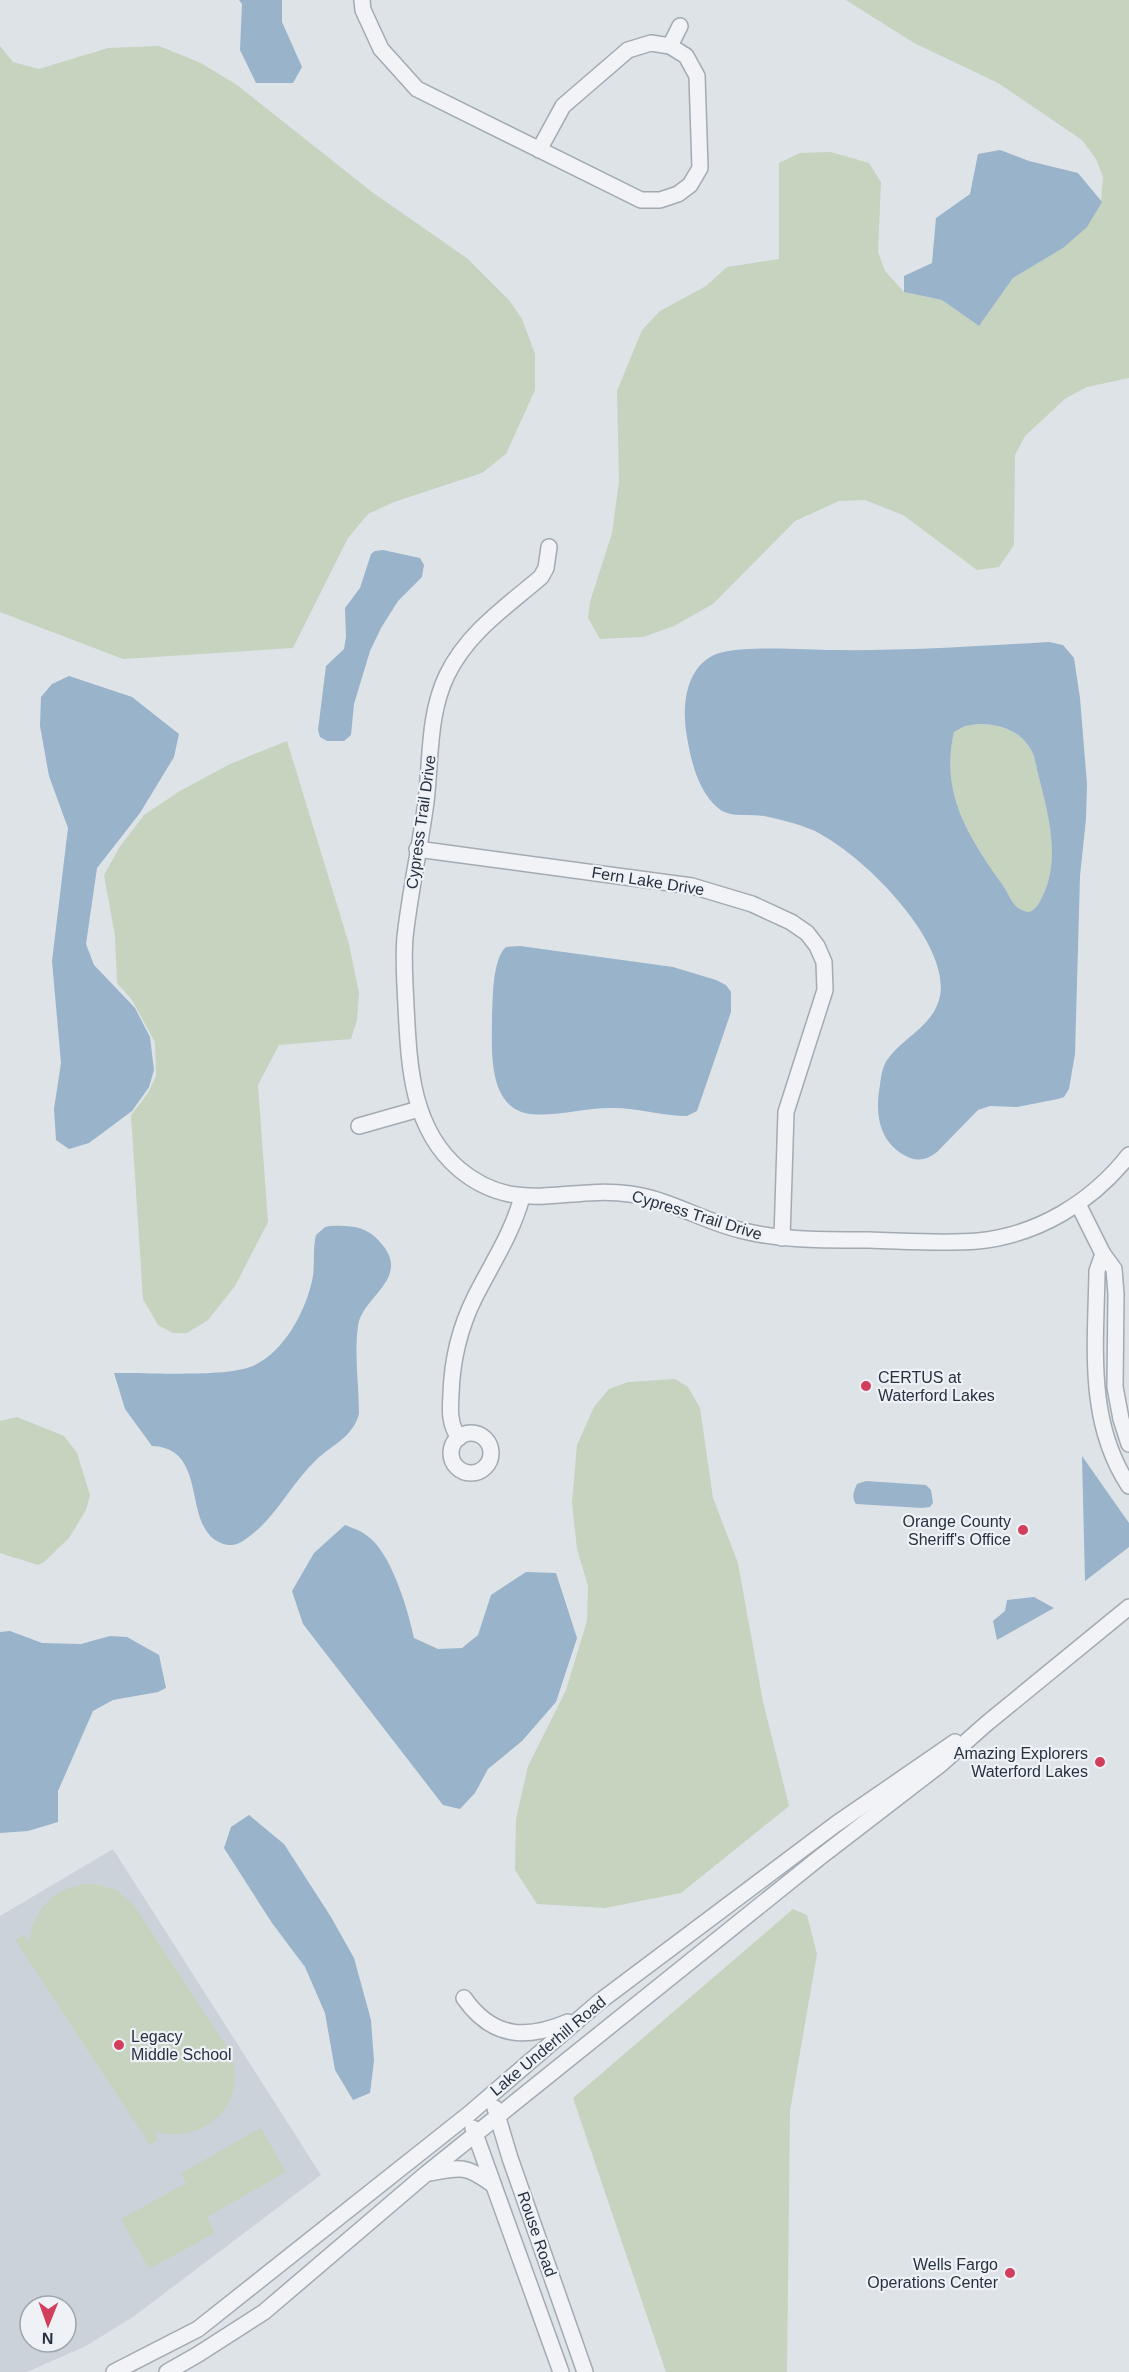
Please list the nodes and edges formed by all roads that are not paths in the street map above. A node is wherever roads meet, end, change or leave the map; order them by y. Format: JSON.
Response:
{"nodes":[{"id":1,"x":362,"y":0,"type":"edge"},
{"id":2,"x":680,"y":26,"type":"dead end"},
{"id":3,"x":670,"y":46,"type":"junction"},
{"id":4,"x":539,"y":150,"type":"junction"},
{"id":5,"x":549,"y":547,"type":"dead end"},
{"id":6,"x":417,"y":849,"type":"junction"},
{"id":7,"x":419,"y":1109,"type":"junction"},
{"id":8,"x":359,"y":1126,"type":"dead end"},
{"id":9,"x":1129,"y":1155,"type":"edge"},
{"id":10,"x":522,"y":1197,"type":"junction"},
{"id":11,"x":1078,"y":1204,"type":"junction"},
{"id":12,"x":782,"y":1238,"type":"junction"},
{"id":13,"x":1103,"y":1254,"type":"junction"},
{"id":14,"x":1096,"y":1322,"type":"junction"},
{"id":15,"x":1116,"y":1323,"type":"junction"},
{"id":16,"x":459,"y":1438,"type":"dead end"},
{"id":17,"x":1128,"y":1438,"type":"edge"},
{"id":18,"x":1107,"y":1441,"type":"junction"},
{"id":19,"x":1129,"y":1486,"type":"edge"},
{"id":20,"x":1129,"y":1607,"type":"edge"},
{"id":21,"x":986,"y":1724,"type":"junction"},
{"id":22,"x":464,"y":1998,"type":"dead end"},
{"id":23,"x":582,"y":2016,"type":"junction"},
{"id":24,"x":491,"y":2094,"type":"junction"},
{"id":25,"x":469,"y":2114,"type":"junction"},
{"id":26,"x":497,"y":2117,"type":"junction"},
{"id":27,"x":476,"y":2136,"type":"junction"},
{"id":28,"x":427,"y":2173,"type":"junction"},
{"id":29,"x":492,"y":2184,"type":"junction"},
{"id":30,"x":114,"y":2372,"type":"edge"},
{"id":31,"x":167,"y":2372,"type":"edge"},
{"id":32,"x":561,"y":2372,"type":"edge"},
{"id":33,"x":585,"y":2372,"type":"edge"}],
"edges":[{"from":1,"to":4,"type":"street"},
{"from":2,"to":3,"type":"street"},
{"from":3,"to":4,"type":"street"},
{"from":3,"to":4,"type":"street"},
{"from":5,"to":6,"type":"street","name":"Cypress Trail Drive"},
{"from":6,"to":7,"type":"street","name":"Cypress Trail Drive"},
{"from":6,"to":12,"type":"street","name":"Fern Lake Drive"},
{"from":7,"to":8,"type":"street"},
{"from":7,"to":10,"type":"street","name":"Cypress Trail Drive"},
{"from":9,"to":11,"type":"street","name":"Cypress Trail Drive"},
{"from":10,"to":12,"type":"street","name":"Cypress Trail Drive"},
{"from":10,"to":16,"type":"street"},
{"from":11,"to":12,"type":"street","name":"Cypress Trail Drive"},
{"from":11,"to":13,"type":"street"},
{"from":13,"to":14,"type":"street"},
{"from":13,"to":15,"type":"street"},
{"from":14,"to":15,"type":"street"},
{"from":14,"to":18,"type":"street"},
{"from":15,"to":17,"type":"street"},
{"from":17,"to":18,"type":"street"},
{"from":18,"to":19,"type":"street"},
{"from":20,"to":21,"type":"street","name":"Lake Underhill Road"},
{"from":21,"to":23,"type":"street","name":"Lake Underhill Road"},
{"from":21,"to":26,"type":"street","name":"Lake Underhill Road"},
{"from":22,"to":23,"type":"street"},
{"from":23,"to":24,"type":"street","name":"Lake Underhill Road"},
{"from":24,"to":25,"type":"street","name":"Lake Underhill Road"},
{"from":24,"to":26,"type":"street","name":"Rouse Road"},
{"from":25,"to":27,"type":"street","name":"Rouse Road"},
{"from":25,"to":30,"type":"street","name":"Lake Underhill Road"},
{"from":26,"to":27,"type":"street","name":"Lake Underhill Road"},
{"from":26,"to":33,"type":"street","name":"Rouse Road"},
{"from":27,"to":28,"type":"street","name":"Lake Underhill Road"},
{"from":27,"to":29,"type":"street","name":"Rouse Road"},
{"from":28,"to":29,"type":"street"},
{"from":28,"to":31,"type":"street","name":"Lake Underhill Road"},
{"from":29,"to":32,"type":"street","name":"Rouse Road"}]}
